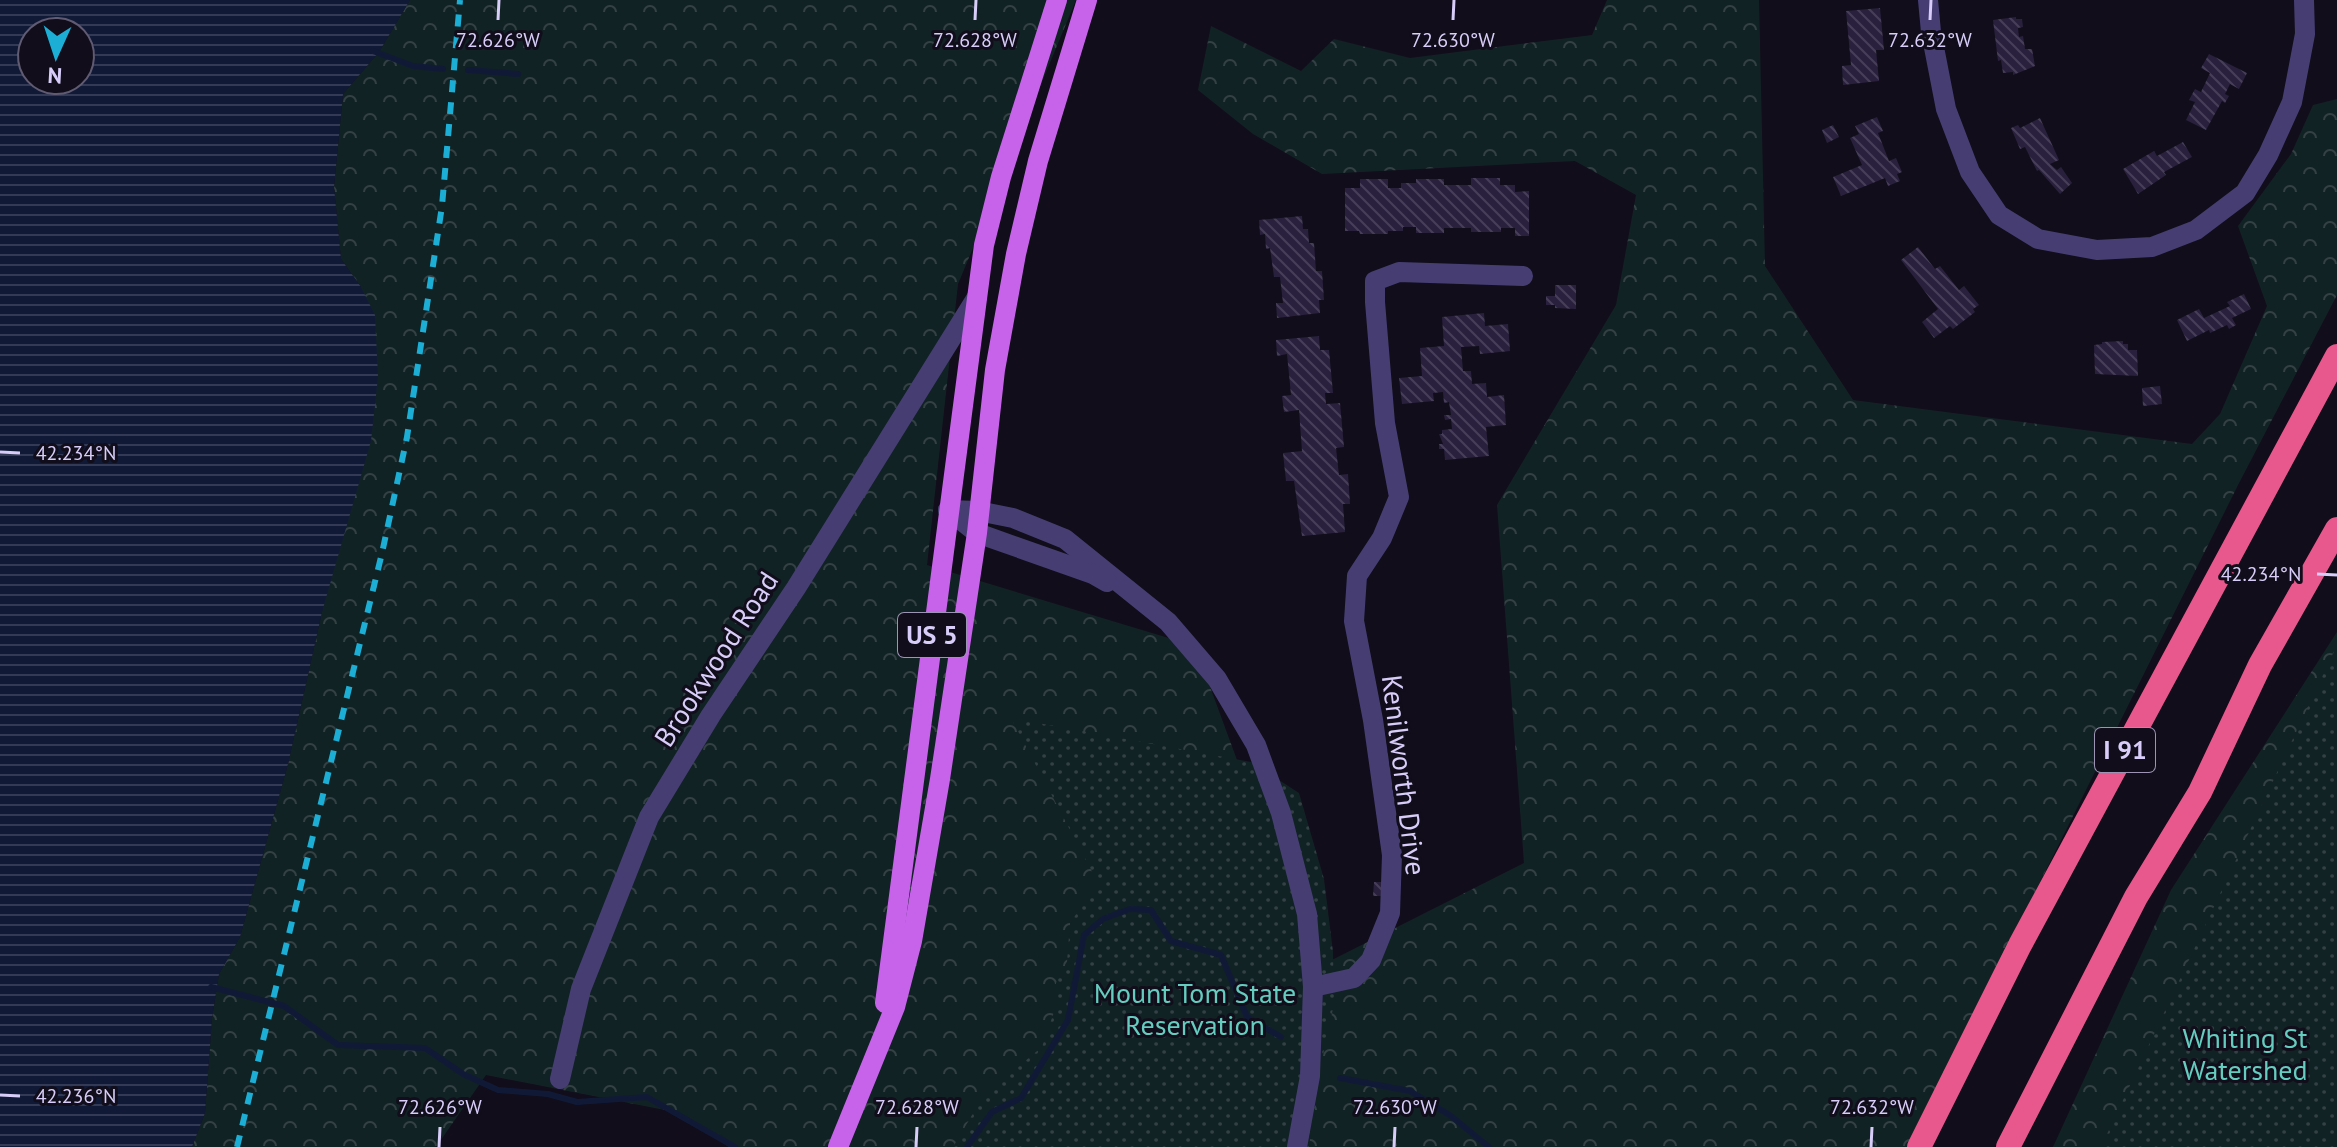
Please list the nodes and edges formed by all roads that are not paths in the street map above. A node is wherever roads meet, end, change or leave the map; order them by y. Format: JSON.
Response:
{"nodes":[{"id":1,"x":1057,"y":0,"type":"edge"},
{"id":2,"x":1087,"y":0,"type":"edge"},
{"id":3,"x":1928,"y":0,"type":"edge"},
{"id":4,"x":2304,"y":0,"type":"edge"},
{"id":5,"x":1523,"y":276,"type":"dead end"},
{"id":6,"x":977,"y":297,"type":"junction"},
{"id":7,"x":2337,"y":356,"type":"edge"},
{"id":8,"x":948,"y":510,"type":"junction"},
{"id":9,"x":978,"y":511,"type":"junction"},
{"id":10,"x":2337,"y":529,"type":"edge"},
{"id":11,"x":977,"y":533,"type":"junction"},
{"id":12,"x":1148,"y":604,"type":"junction"},
{"id":13,"x":1313,"y":987,"type":"junction"},
{"id":14,"x":877,"y":1053,"type":"junction"},
{"id":15,"x":560,"y":1079,"type":"dead end"},
{"id":16,"x":838,"y":1147,"type":"edge"},
{"id":17,"x":1297,"y":1147,"type":"edge"},
{"id":18,"x":1919,"y":1147,"type":"edge"},
{"id":19,"x":2008,"y":1147,"type":"edge"}],
"edges":[{"from":1,"to":6,"type":"main road","number":"US 5"},
{"from":2,"to":9,"type":"main road","number":"US 5"},
{"from":3,"to":4,"type":"street"},
{"from":5,"to":13,"type":"street","name":"Kenilworth Drive"},
{"from":6,"to":8,"type":"main road","number":"US 5"},
{"from":6,"to":15,"type":"street","name":"Brookwood Road"},
{"from":7,"to":18,"type":"highway","number":"I 91"},
{"from":8,"to":9,"type":"street"},
{"from":8,"to":11,"type":"street"},
{"from":8,"to":14,"type":"main road","number":"US 5"},
{"from":9,"to":11,"type":"main road","number":"US 5"},
{"from":9,"to":12,"type":"street"},
{"from":10,"to":19,"type":"highway"},
{"from":11,"to":12,"type":"street"},
{"from":11,"to":14,"type":"main road","number":"US 5"},
{"from":12,"to":13,"type":"street"},
{"from":13,"to":17,"type":"street"},
{"from":14,"to":16,"type":"main road","number":"US 5"}]}
